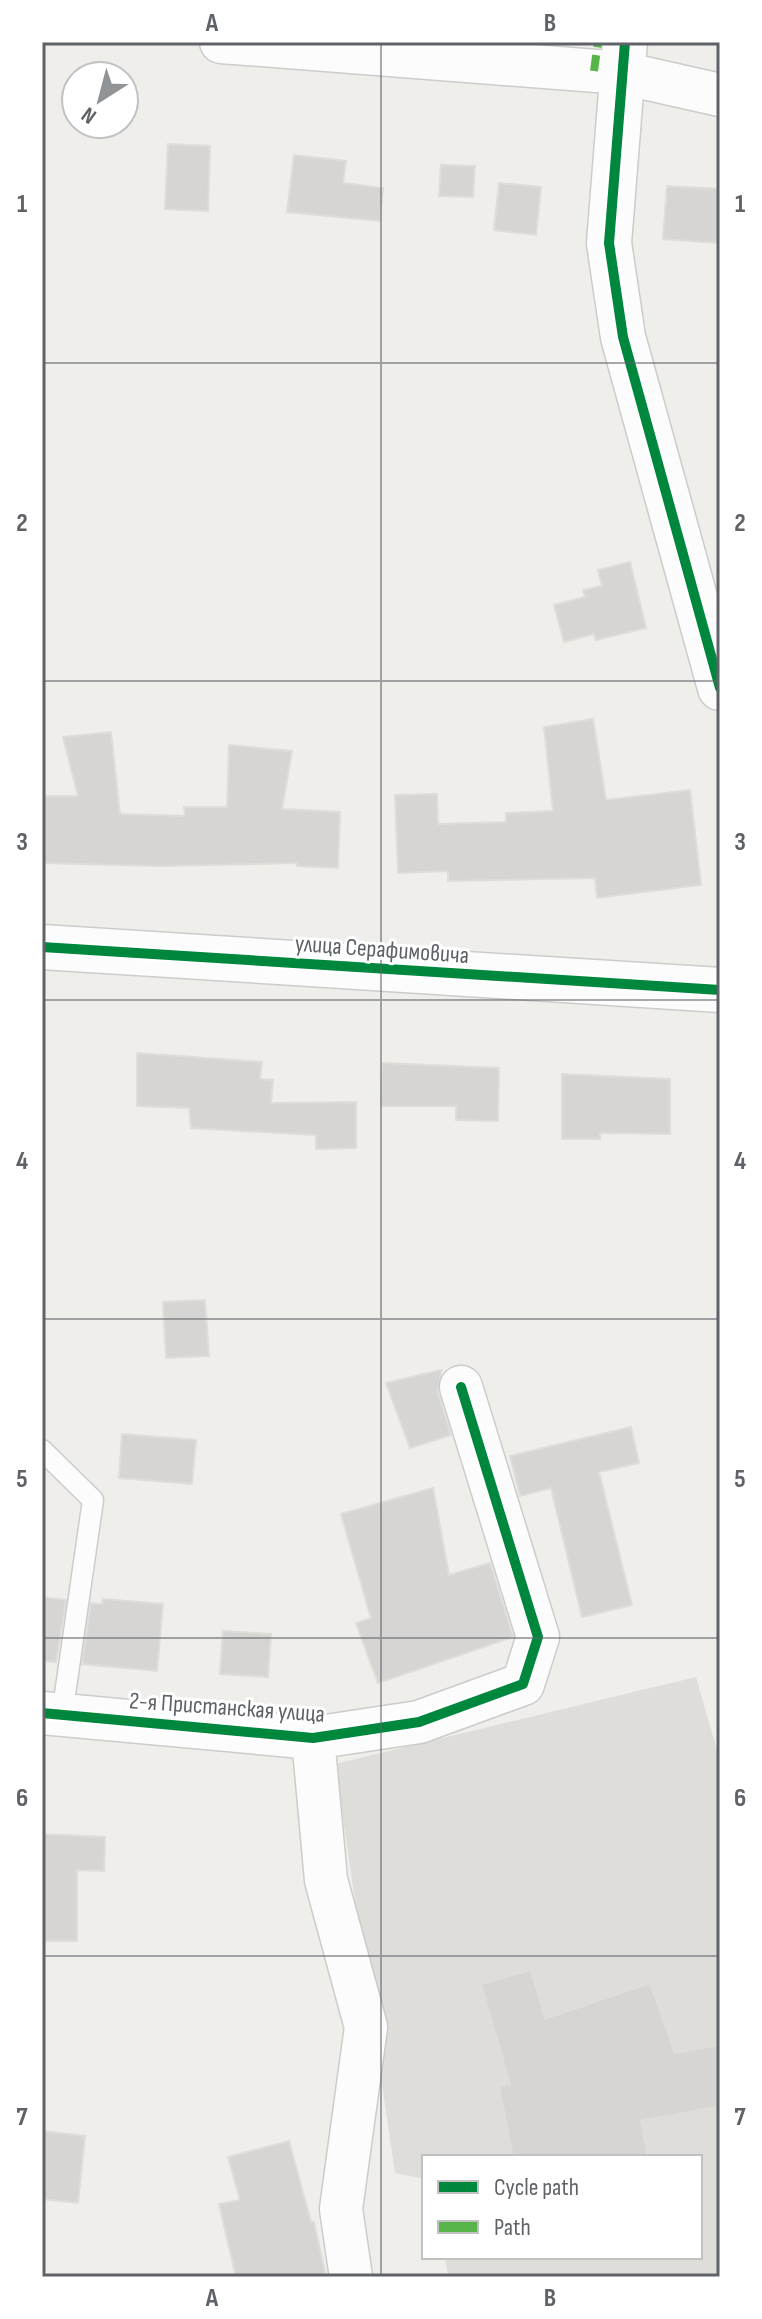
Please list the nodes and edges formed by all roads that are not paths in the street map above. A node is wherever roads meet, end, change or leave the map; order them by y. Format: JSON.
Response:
{"nodes":[{"id":1,"x":221,"y":42,"type":"edge"},
{"id":2,"x":623,"y":57,"type":"edge"},
{"id":3,"x":720,"y":95,"type":"edge"},
{"id":4,"x":720,"y":688,"type":"edge"},
{"id":5,"x":42,"y":947,"type":"edge"},
{"id":6,"x":720,"y":990,"type":"edge"},
{"id":7,"x":461,"y":1387,"type":"dead end"},
{"id":8,"x":42,"y":1450,"type":"edge"},
{"id":9,"x":52,"y":1714,"type":"edge"},
{"id":10,"x":313,"y":1738,"type":"junction"},
{"id":11,"x":351,"y":2277,"type":"edge"}],
"edges":[{"from":1,"to":2,"type":"street"},
{"from":2,"to":3,"type":"street"},
{"from":2,"to":4,"type":"street"},
{"from":5,"to":6,"type":"street","name":"улица Серафимовича"},
{"from":7,"to":10,"type":"street","name":"2-я Пристанская улица"},
{"from":8,"to":9,"type":"lane"},
{"from":9,"to":10,"type":"street","name":"2-я Пристанская улица"},
{"from":10,"to":11,"type":"street"}]}
